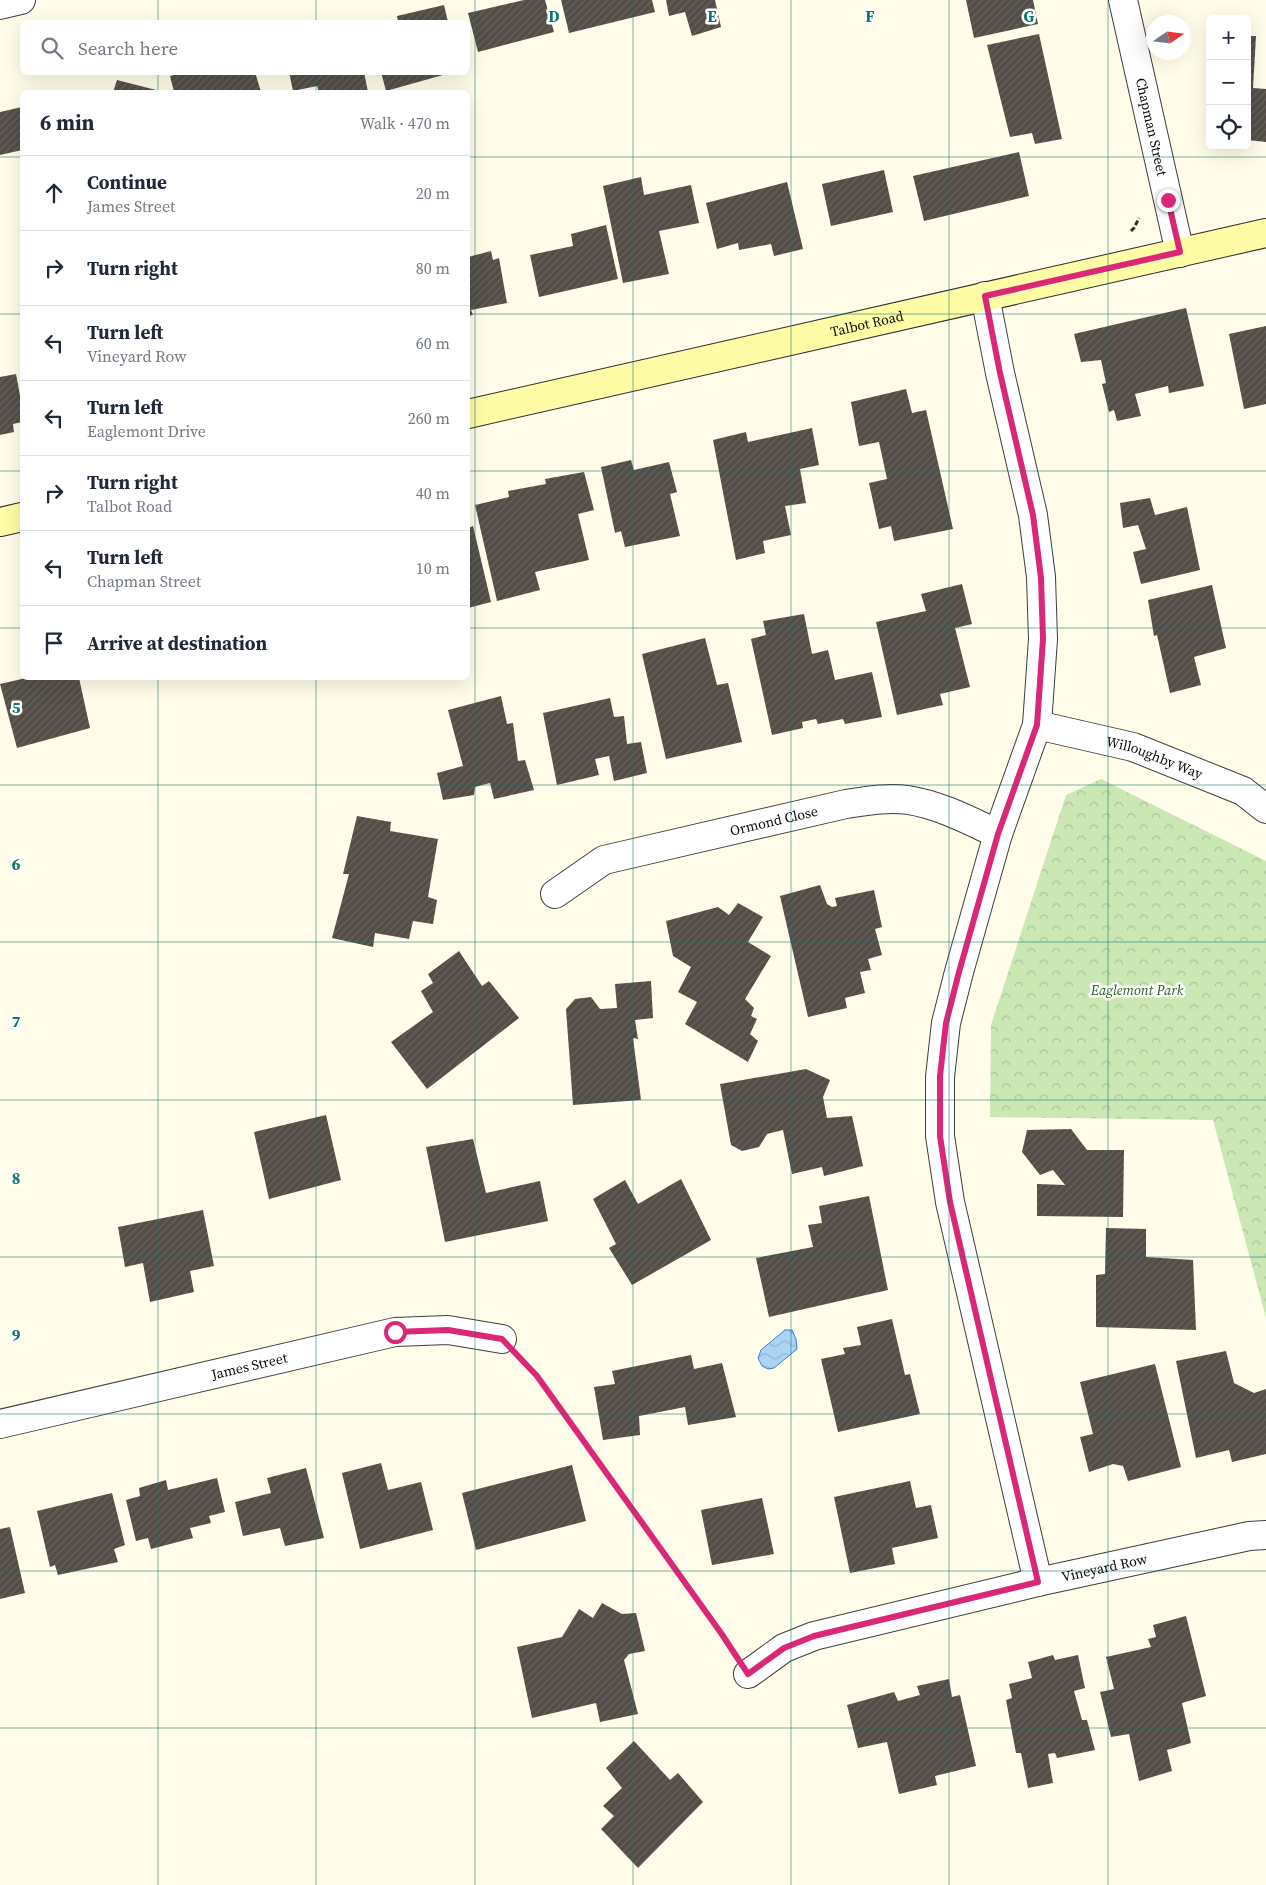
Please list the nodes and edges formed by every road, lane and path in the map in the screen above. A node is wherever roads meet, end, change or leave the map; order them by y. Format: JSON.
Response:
{"nodes":[{"id":1,"x":21,"y":0,"type":"edge"},
{"id":2,"x":1123,"y":0,"type":"edge"},
{"id":3,"x":0,"y":5,"type":"edge"},
{"id":4,"x":1140,"y":216,"type":"dead end"},
{"id":5,"x":1266,"y":233,"type":"edge"},
{"id":6,"x":1125,"y":236,"type":"dead end"},
{"id":7,"x":1180,"y":252,"type":"junction"},
{"id":8,"x":985,"y":296,"type":"junction"},
{"id":9,"x":470,"y":414,"type":"edge"},
{"id":10,"x":20,"y":517,"type":"edge"},
{"id":11,"x":0,"y":522,"type":"edge"},
{"id":12,"x":1037,"y":725,"type":"junction"},
{"id":13,"x":1266,"y":809,"type":"edge"},
{"id":14,"x":998,"y":834,"type":"junction"},
{"id":15,"x":555,"y":894,"type":"dead end"},
{"id":16,"x":502,"y":1339,"type":"joint"},
{"id":17,"x":0,"y":1424,"type":"edge"},
{"id":18,"x":1266,"y":1535,"type":"edge"},
{"id":19,"x":1038,"y":1582,"type":"junction"},
{"id":20,"x":748,"y":1674,"type":"joint"}],
"edges":[{"from":1,"to":3,"type":"street"},
{"from":2,"to":7,"type":"street","name":"Chapman Street"},
{"from":4,"to":6,"type":"path"},
{"from":5,"to":7,"type":"main road","name":"Talbot Road"},
{"from":7,"to":8,"type":"main road","name":"Talbot Road"},
{"from":8,"to":9,"type":"main road","name":"Talbot Road"},
{"from":8,"to":12,"type":"street"},
{"from":10,"to":11,"type":"main road"},
{"from":12,"to":13,"type":"street","name":"Willoughby Way"},
{"from":12,"to":14,"type":"street"},
{"from":14,"to":15,"type":"street","name":"Ormond Close"},
{"from":14,"to":19,"type":"street"},
{"from":16,"to":17,"type":"street","name":"James Street"},
{"from":16,"to":20,"type":"path"},
{"from":18,"to":19,"type":"street","name":"Vineyard Row"},
{"from":19,"to":20,"type":"street","name":"Vineyard Row"}]}
